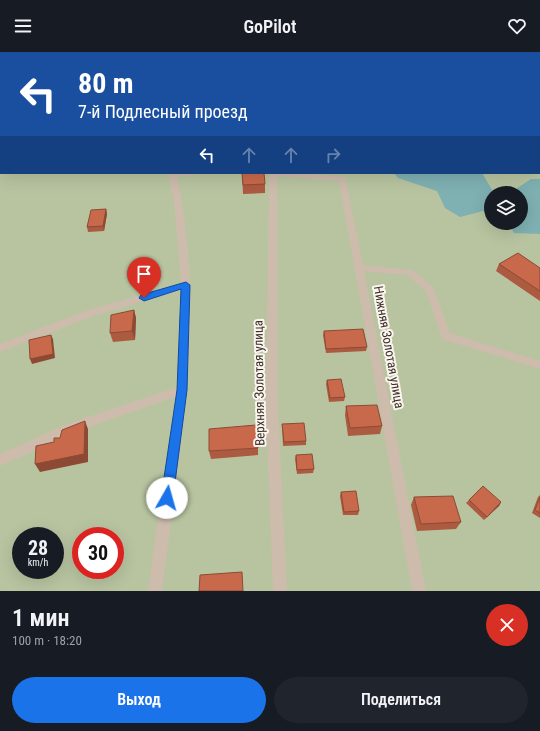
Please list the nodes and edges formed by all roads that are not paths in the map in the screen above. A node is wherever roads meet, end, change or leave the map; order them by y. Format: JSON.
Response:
{"nodes":[{"id":1,"x":173,"y":174,"type":"edge"},
{"id":2,"x":272,"y":174,"type":"edge"},
{"id":3,"x":284,"y":174,"type":"edge"},
{"id":4,"x":360,"y":268,"type":"junction"},
{"id":5,"x":186,"y":285,"type":"junction"},
{"id":6,"x":0,"y":348,"type":"edge"},
{"id":7,"x":540,"y":365,"type":"edge"},
{"id":8,"x":182,"y":390,"type":"junction"},
{"id":9,"x":0,"y":460,"type":"edge"},
{"id":10,"x":155,"y":591,"type":"edge"},
{"id":11,"x":280,"y":591,"type":"edge"},
{"id":12,"x":420,"y":591,"type":"edge"}],
"edges":[{"from":1,"to":5,"type":"street"},
{"from":2,"to":11,"type":"street","name":"Верхняя Золотая улица"},
{"from":3,"to":4,"type":"street","name":"Нижняя Золотая улица"},
{"from":4,"to":7,"type":"street"},
{"from":4,"to":12,"type":"street","name":"Нижняя Золотая улица"},
{"from":5,"to":6,"type":"street"},
{"from":5,"to":8,"type":"street"},
{"from":8,"to":9,"type":"street"},
{"from":8,"to":10,"type":"street"}]}
